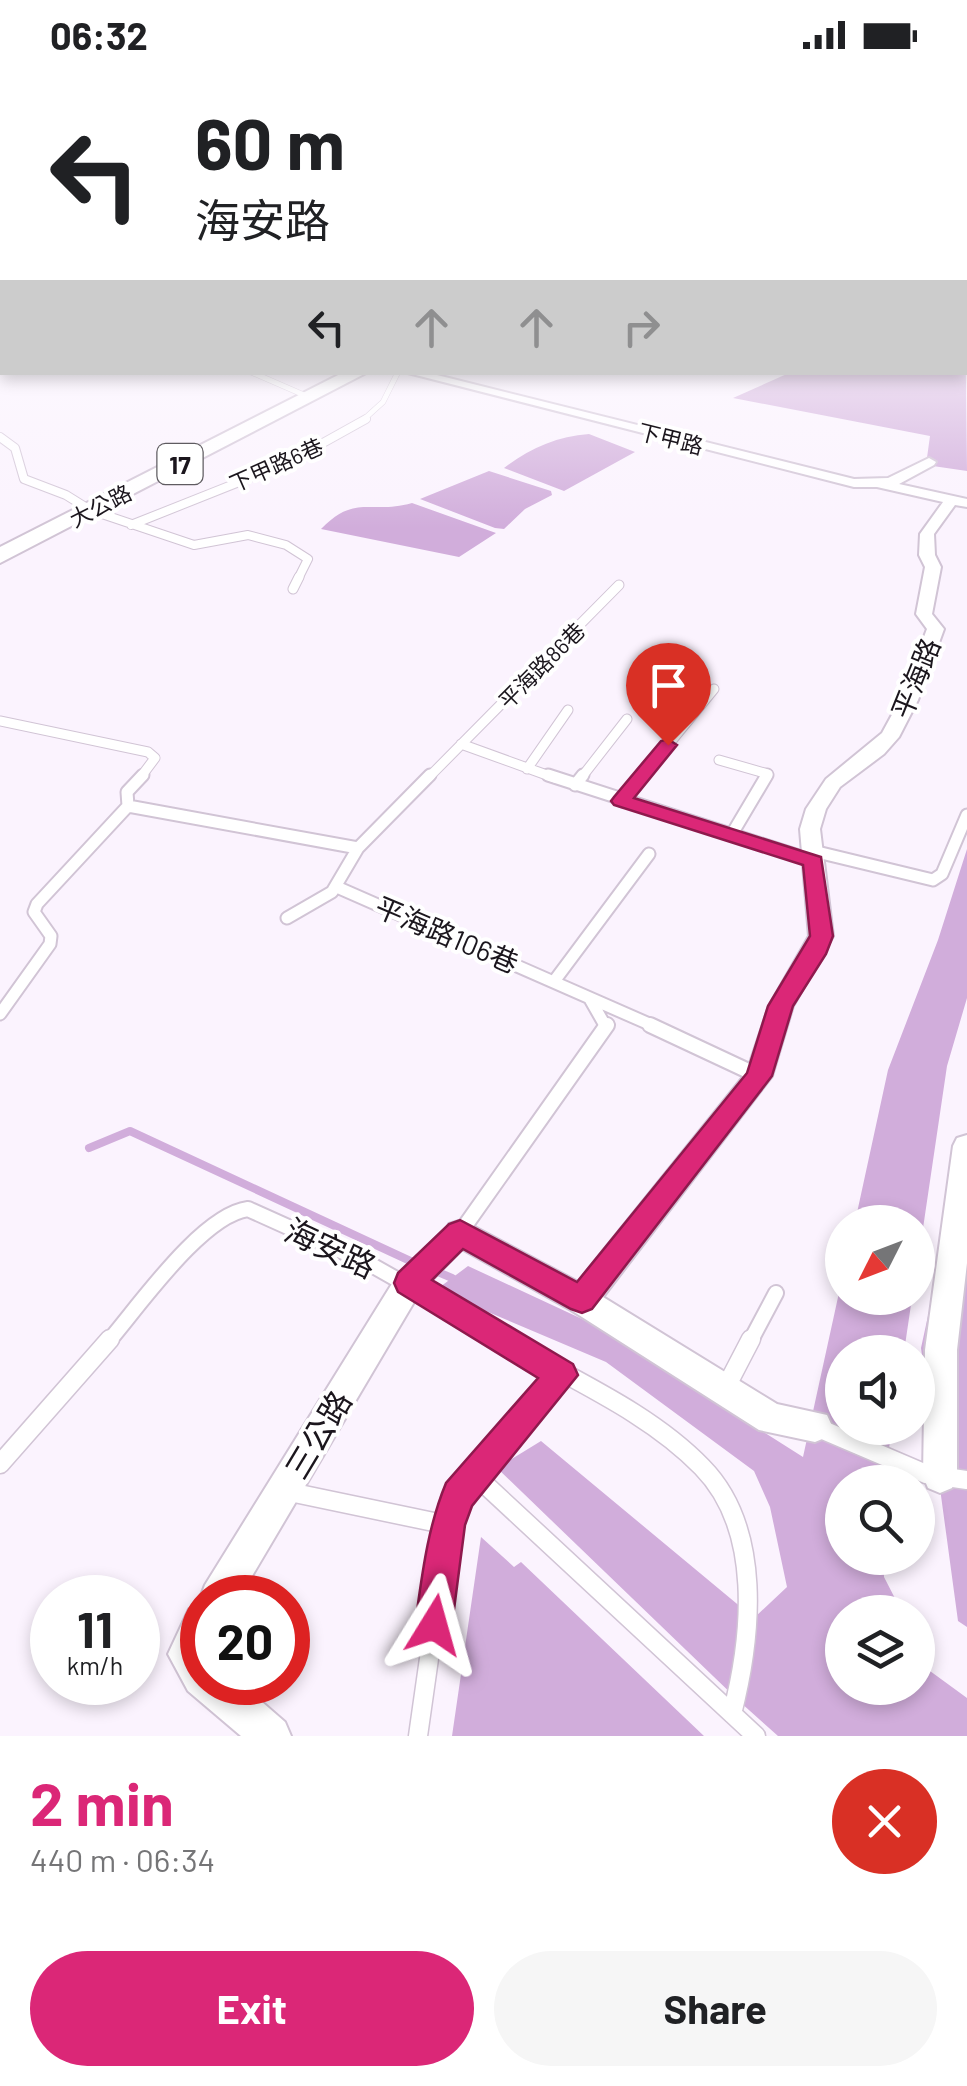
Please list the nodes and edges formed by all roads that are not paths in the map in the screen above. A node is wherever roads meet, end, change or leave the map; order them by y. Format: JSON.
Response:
{"nodes":[{"id":1,"x":258,"y":375,"type":"edge"},
{"id":2,"x":343,"y":375,"type":"edge"},
{"id":3,"x":353,"y":375,"type":"edge"},
{"id":4,"x":397,"y":375,"type":"edge"},
{"id":5,"x":421,"y":375,"type":"edge"},
{"id":6,"x":484,"y":375,"type":"edge"},
{"id":7,"x":466,"y":386,"type":"junction"},
{"id":8,"x":307,"y":397,"type":"junction"},
{"id":9,"x":0,"y":437,"type":"edge"},
{"id":10,"x":929,"y":462,"type":"dead end"},
{"id":11,"x":882,"y":484,"type":"junction"},
{"id":12,"x":959,"y":501,"type":"edge"},
{"id":13,"x":86,"y":507,"type":"junction"},
{"id":14,"x":131,"y":525,"type":"junction"},
{"id":15,"x":0,"y":544,"type":"edge"},
{"id":16,"x":0,"y":556,"type":"edge"},
{"id":17,"x":619,"y":584,"type":"dead end"},
{"id":18,"x":293,"y":589,"type":"dead end"},
{"id":19,"x":714,"y":689,"type":"dead end"},
{"id":20,"x":568,"y":710,"type":"dead end"},
{"id":21,"x":627,"y":720,"type":"dead end"},
{"id":22,"x":0,"y":721,"type":"edge"},
{"id":23,"x":461,"y":744,"type":"junction"},
{"id":24,"x":719,"y":760,"type":"dead end"},
{"id":25,"x":527,"y":769,"type":"junction"},
{"id":26,"x":575,"y":785,"type":"junction"},
{"id":27,"x":622,"y":801,"type":"junction"},
{"id":28,"x":128,"y":806,"type":"junction"},
{"id":29,"x":967,"y":815,"type":"edge"},
{"id":30,"x":732,"y":834,"type":"junction"},
{"id":31,"x":358,"y":848,"type":"junction"},
{"id":32,"x":649,"y":854,"type":"dead end"},
{"id":33,"x":813,"y":856,"type":"junction"},
{"id":34,"x":340,"y":888,"type":"junction"},
{"id":35,"x":288,"y":918,"type":"dead end"},
{"id":36,"x":555,"y":980,"type":"junction"},
{"id":37,"x":587,"y":995,"type":"junction"},
{"id":38,"x":0,"y":1014,"type":"edge"},
{"id":39,"x":759,"y":1076,"type":"junction"},
{"id":40,"x":967,"y":1146,"type":"edge"},
{"id":41,"x":454,"y":1239,"type":"junction"},
{"id":42,"x":414,"y":1278,"type":"junction"},
{"id":43,"x":776,"y":1293,"type":"dead end"},
{"id":44,"x":582,"y":1300,"type":"junction"},
{"id":45,"x":562,"y":1375,"type":"junction"},
{"id":46,"x":726,"y":1389,"type":"junction"},
{"id":47,"x":815,"y":1426,"type":"joint"},
{"id":48,"x":0,"y":1464,"type":"edge"},
{"id":49,"x":476,"y":1476,"type":"junction"},
{"id":50,"x":944,"y":1477,"type":"edge"},
{"id":51,"x":283,"y":1490,"type":"junction"},
{"id":52,"x":448,"y":1525,"type":"junction"},
{"id":53,"x":232,"y":1575,"type":"edge"},
{"id":54,"x":235,"y":1705,"type":"edge"},
{"id":55,"x":734,"y":1706,"type":"junction"},
{"id":56,"x":272,"y":1736,"type":"edge"},
{"id":57,"x":418,"y":1736,"type":"edge"},
{"id":58,"x":756,"y":1736,"type":"edge"}],
"edges":[{"from":1,"to":8,"type":"lane"},
{"from":2,"to":8,"type":"main road","name":"大公路","number":"17"},
{"from":3,"to":8,"type":"main road","name":"大公路","number":"17"},
{"from":4,"to":14,"type":"lane","name":"下甲路6巷"},
{"from":5,"to":7,"type":"street","name":"下甲路"},
{"from":6,"to":7,"type":"street"},
{"from":7,"to":11,"type":"street","name":"下甲路"},
{"from":8,"to":13,"type":"main road","name":"大公路","number":"17"},
{"from":9,"to":13,"type":"lane"},
{"from":10,"to":11,"type":"street"},
{"from":11,"to":12,"type":"street","name":"下甲路"},
{"from":12,"to":33,"type":"street","name":"平海路"},
{"from":13,"to":14,"type":"lane"},
{"from":13,"to":15,"type":"main road","name":"大公路","number":"17"},
{"from":13,"to":16,"type":"main road","name":"大公路","number":"17"},
{"from":14,"to":18,"type":"lane"},
{"from":17,"to":23,"type":"lane","name":"平海路86巷"},
{"from":19,"to":27,"type":"lane"},
{"from":20,"to":25,"type":"lane"},
{"from":21,"to":26,"type":"lane"},
{"from":22,"to":28,"type":"lane"},
{"from":23,"to":25,"type":"lane"},
{"from":23,"to":31,"type":"lane","name":"平海路86巷"},
{"from":24,"to":30,"type":"lane"},
{"from":25,"to":26,"type":"lane"},
{"from":26,"to":27,"type":"lane"},
{"from":27,"to":30,"type":"lane"},
{"from":28,"to":31,"type":"lane"},
{"from":28,"to":38,"type":"lane"},
{"from":29,"to":33,"type":"lane"},
{"from":30,"to":33,"type":"lane"},
{"from":31,"to":34,"type":"lane","name":"平海路86巷"},
{"from":32,"to":36,"type":"lane"},
{"from":33,"to":39,"type":"street","name":"平海路"},
{"from":34,"to":35,"type":"lane"},
{"from":34,"to":36,"type":"lane","name":"平海路106巷"},
{"from":36,"to":37,"type":"lane","name":"平海路106巷"},
{"from":37,"to":39,"type":"lane","name":"平海路106巷"},
{"from":37,"to":41,"type":"lane"},
{"from":39,"to":44,"type":"street","name":"平海路"},
{"from":40,"to":50,"type":"street"},
{"from":41,"to":42,"type":"street","name":"三公路"},
{"from":41,"to":44,"type":"street"},
{"from":42,"to":45,"type":"lane","name":"海安路"},
{"from":42,"to":48,"type":"lane","name":"海安路"},
{"from":42,"to":51,"type":"street","name":"三公路"},
{"from":43,"to":46,"type":"lane"},
{"from":44,"to":46,"type":"street"},
{"from":45,"to":49,"type":"lane"},
{"from":45,"to":55,"type":"lane","name":"海安路"},
{"from":46,"to":47,"type":"street"},
{"from":47,"to":50,"type":"lane"},
{"from":49,"to":52,"type":"lane"},
{"from":49,"to":55,"type":"lane"},
{"from":51,"to":52,"type":"lane"},
{"from":51,"to":53,"type":"street","name":"三公路"},
{"from":52,"to":57,"type":"lane"},
{"from":54,"to":56,"type":"street"},
{"from":55,"to":58,"type":"lane"}]}
